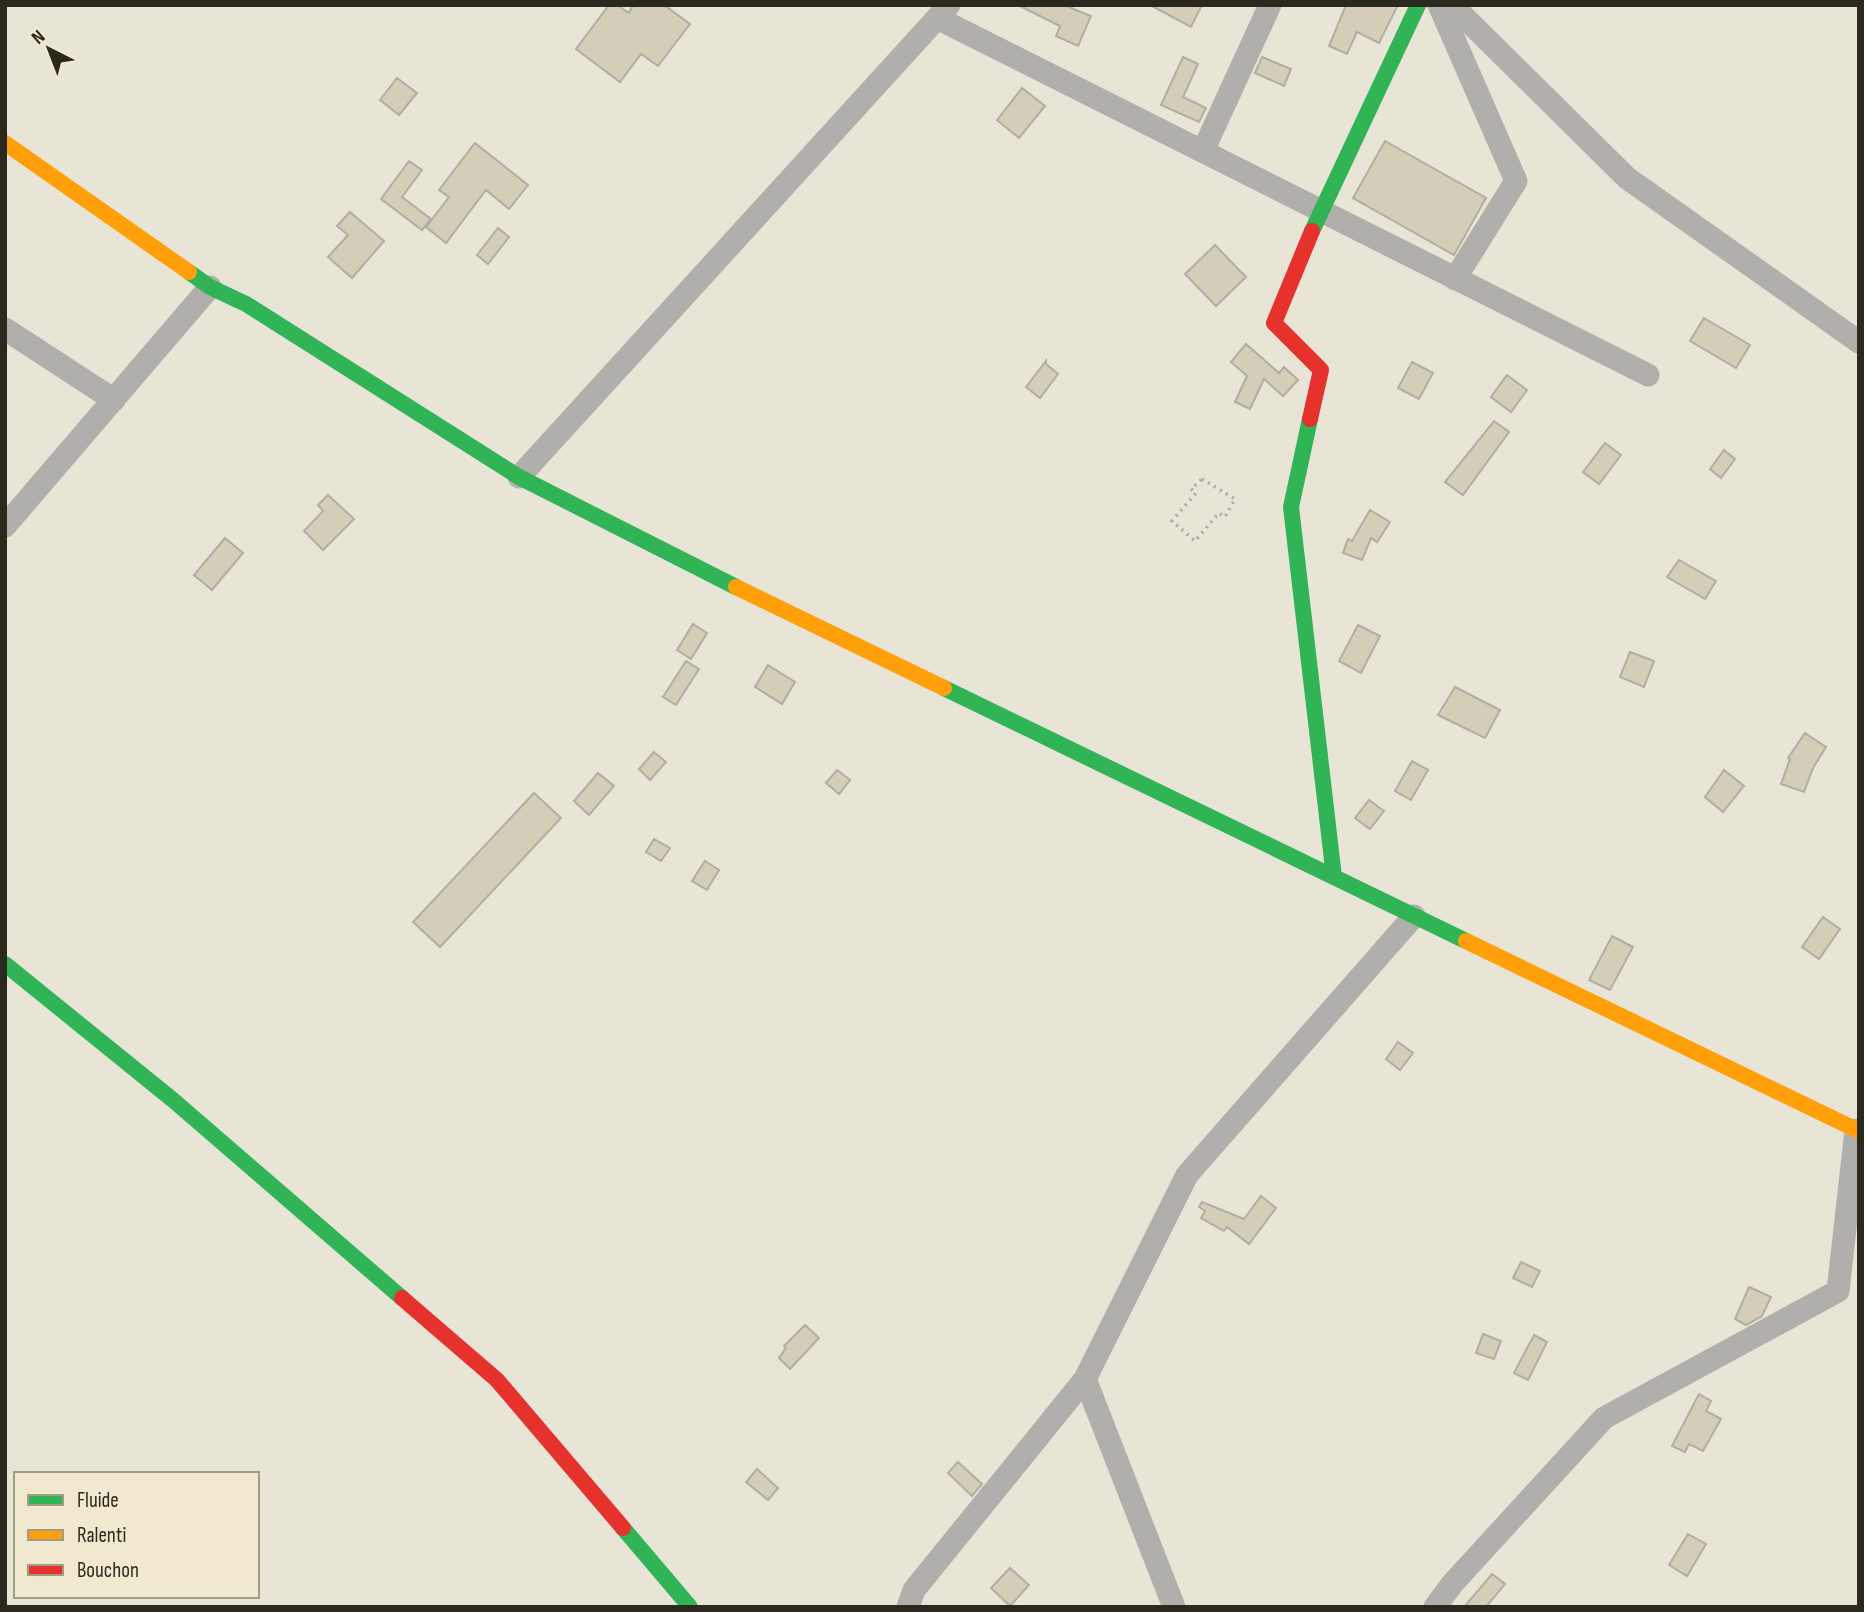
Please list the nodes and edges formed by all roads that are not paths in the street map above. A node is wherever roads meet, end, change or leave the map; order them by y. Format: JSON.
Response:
{"nodes":[{"id":1,"x":1270,"y":5,"type":"edge"},
{"id":2,"x":1418,"y":5,"type":"edge"},
{"id":3,"x":1439,"y":5,"type":"edge"},
{"id":4,"x":1452,"y":5,"type":"edge"},
{"id":5,"x":944,"y":12,"type":"edge"},
{"id":6,"x":5,"y":143,"type":"edge"},
{"id":7,"x":1203,"y":151,"type":"junction"},
{"id":8,"x":1320,"y":210,"type":"junction"},
{"id":9,"x":1455,"y":279,"type":"junction"},
{"id":10,"x":210,"y":286,"type":"junction"},
{"id":11,"x":5,"y":329,"type":"edge"},
{"id":12,"x":1859,"y":342,"type":"edge"},
{"id":13,"x":1648,"y":375,"type":"dead end"},
{"id":14,"x":114,"y":400,"type":"junction"},
{"id":15,"x":519,"y":477,"type":"junction"},
{"id":16,"x":5,"y":526,"type":"edge"},
{"id":17,"x":1334,"y":877,"type":"junction"},
{"id":18,"x":1414,"y":916,"type":"junction"},
{"id":19,"x":5,"y":964,"type":"edge"},
{"id":20,"x":1857,"y":1130,"type":"edge"},
{"id":21,"x":1085,"y":1379,"type":"junction"},
{"id":22,"x":690,"y":1607,"type":"edge"},
{"id":23,"x":908,"y":1607,"type":"edge"},
{"id":24,"x":1174,"y":1607,"type":"edge"},
{"id":25,"x":1436,"y":1607,"type":"edge"}],
"edges":[{"from":1,"to":7,"type":"street"},
{"from":2,"to":8,"type":"main road"},
{"from":3,"to":9,"type":"street"},
{"from":4,"to":12,"type":"street"},
{"from":5,"to":7,"type":"street"},
{"from":5,"to":15,"type":"street"},
{"from":6,"to":10,"type":"main road"},
{"from":7,"to":8,"type":"street"},
{"from":8,"to":9,"type":"street"},
{"from":8,"to":17,"type":"main road"},
{"from":9,"to":13,"type":"street"},
{"from":10,"to":14,"type":"street"},
{"from":10,"to":15,"type":"main road"},
{"from":11,"to":14,"type":"street"},
{"from":14,"to":16,"type":"street"},
{"from":15,"to":17,"type":"main road"},
{"from":17,"to":18,"type":"main road"},
{"from":18,"to":20,"type":"main road"},
{"from":18,"to":21,"type":"street"},
{"from":19,"to":22,"type":"main road"},
{"from":20,"to":25,"type":"street"},
{"from":21,"to":23,"type":"street"},
{"from":21,"to":24,"type":"street"}]}
